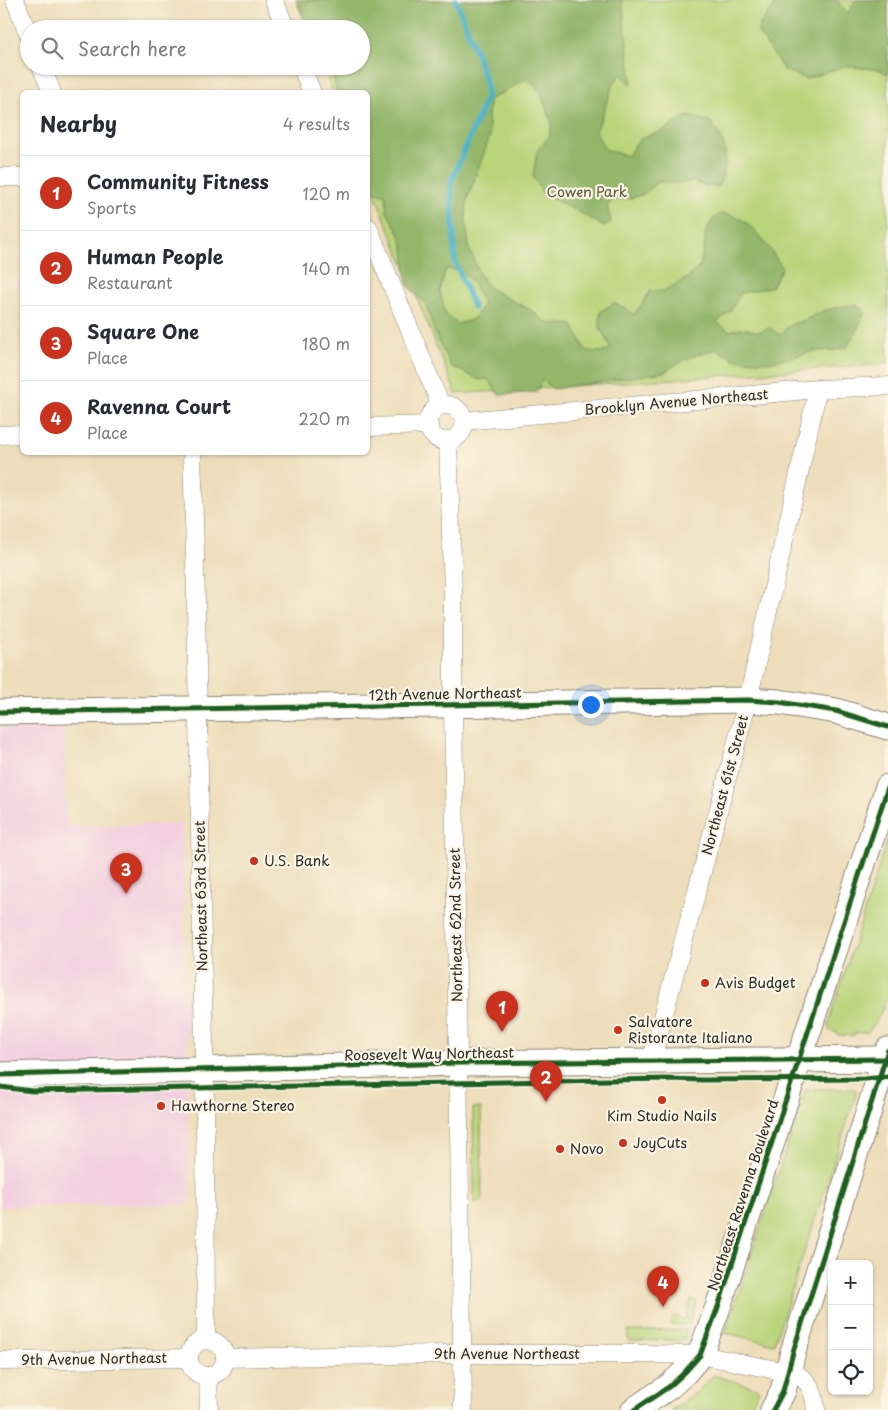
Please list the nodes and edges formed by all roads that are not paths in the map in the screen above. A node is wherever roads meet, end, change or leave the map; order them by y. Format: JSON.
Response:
{"nodes":[{"id":1,"x":15,"y":0,"type":"edge"},
{"id":2,"x":274,"y":0,"type":"edge"},
{"id":3,"x":23,"y":20,"type":"edge"},
{"id":4,"x":282,"y":20,"type":"edge"},
{"id":5,"x":45,"y":75,"type":"edge"},
{"id":6,"x":305,"y":75,"type":"edge"},
{"id":7,"x":51,"y":90,"type":"edge"},
{"id":8,"x":311,"y":90,"type":"edge"},
{"id":9,"x":0,"y":177,"type":"edge"},
{"id":10,"x":20,"y":177,"type":"edge"},
{"id":11,"x":370,"y":232,"type":"edge"},
{"id":12,"x":888,"y":386,"type":"edge"},
{"id":13,"x":818,"y":389,"type":"junction"},
{"id":14,"x":441,"y":406,"type":"junction"},
{"id":15,"x":464,"y":421,"type":"junction"},
{"id":16,"x":429,"y":425,"type":"junction"},
{"id":17,"x":370,"y":427,"type":"edge"},
{"id":18,"x":20,"y":434,"type":"edge"},
{"id":19,"x":0,"y":435,"type":"edge"},
{"id":20,"x":448,"y":440,"type":"junction"},
{"id":21,"x":192,"y":455,"type":"edge"},
{"id":22,"x":748,"y":700,"type":"junction"},
{"id":23,"x":453,"y":705,"type":"junction"},
{"id":24,"x":197,"y":709,"type":"junction"},
{"id":25,"x":0,"y":712,"type":"edge"},
{"id":26,"x":888,"y":727,"type":"edge"},
{"id":27,"x":888,"y":787,"type":"edge"},
{"id":28,"x":887,"y":1056,"type":"edge"},
{"id":29,"x":798,"y":1060,"type":"junction"},
{"id":30,"x":651,"y":1062,"type":"junction"},
{"id":31,"x":458,"y":1063,"type":"junction"},
{"id":32,"x":204,"y":1070,"type":"junction"},
{"id":33,"x":0,"y":1075,"type":"edge"},
{"id":34,"x":206,"y":1339,"type":"junction"},
{"id":35,"x":463,"y":1354,"type":"junction"},
{"id":36,"x":700,"y":1355,"type":"junction"},
{"id":37,"x":189,"y":1358,"type":"junction"},
{"id":38,"x":225,"y":1358,"type":"junction"},
{"id":39,"x":0,"y":1361,"type":"edge"},
{"id":40,"x":787,"y":1372,"type":"junction"},
{"id":41,"x":208,"y":1376,"type":"junction"},
{"id":42,"x":208,"y":1410,"type":"edge"},
{"id":43,"x":463,"y":1410,"type":"edge"},
{"id":44,"x":634,"y":1410,"type":"edge"},
{"id":45,"x":773,"y":1410,"type":"edge"},
{"id":46,"x":816,"y":1410,"type":"edge"}],
"edges":[{"from":1,"to":3,"type":"street"},
{"from":2,"to":4,"type":"street"},
{"from":5,"to":7,"type":"street"},
{"from":6,"to":8,"type":"street"},
{"from":9,"to":10,"type":"street"},
{"from":11,"to":14,"type":"street"},
{"from":12,"to":13,"type":"street","name":"Brooklyn Avenue Northeast"},
{"from":13,"to":15,"type":"street","name":"Brooklyn Avenue Northeast"},
{"from":13,"to":22,"type":"street","name":"Northeast 61st Street"},
{"from":14,"to":15,"type":"street"},
{"from":14,"to":16,"type":"street"},
{"from":15,"to":20,"type":"street"},
{"from":16,"to":17,"type":"street"},
{"from":16,"to":20,"type":"street"},
{"from":18,"to":19,"type":"street"},
{"from":20,"to":23,"type":"street","name":"Northeast 62nd Street"},
{"from":21,"to":24,"type":"street","name":"Northeast 63rd Street"},
{"from":22,"to":23,"type":"main road","name":"12th Avenue Northeast"},
{"from":22,"to":26,"type":"main road","name":"12th Avenue Northeast"},
{"from":22,"to":30,"type":"street","name":"Northeast 61st Street"},
{"from":23,"to":24,"type":"main road","name":"12th Avenue Northeast"},
{"from":23,"to":31,"type":"street","name":"Northeast 62nd Street"},
{"from":24,"to":25,"type":"main road","name":"12th Avenue Northeast"},
{"from":24,"to":32,"type":"street","name":"Northeast 63rd Street"},
{"from":27,"to":29,"type":"main road","name":"Northeast Ravenna Boulevard"},
{"from":28,"to":29,"type":"main road","name":"Roosevelt Way Northeast"},
{"from":28,"to":40,"type":"main road"},
{"from":29,"to":30,"type":"main road","name":"Roosevelt Way Northeast"},
{"from":29,"to":36,"type":"main road","name":"Northeast Ravenna Boulevard"},
{"from":30,"to":31,"type":"main road","name":"Roosevelt Way Northeast"},
{"from":31,"to":32,"type":"main road","name":"Roosevelt Way Northeast"},
{"from":31,"to":35,"type":"street","name":"Northeast 62nd Street"},
{"from":32,"to":33,"type":"main road","name":"Roosevelt Way Northeast"},
{"from":32,"to":34,"type":"street","name":"Northeast 63rd Street"},
{"from":34,"to":37,"type":"street"},
{"from":34,"to":38,"type":"street"},
{"from":35,"to":36,"type":"street","name":"9th Avenue Northeast"},
{"from":35,"to":38,"type":"street","name":"9th Avenue Northeast"},
{"from":35,"to":43,"type":"street","name":"Northeast 62nd Street"},
{"from":36,"to":40,"type":"street","name":"9th Avenue Northeast"},
{"from":36,"to":44,"type":"main road","name":"Northeast Ravenna Boulevard"},
{"from":37,"to":39,"type":"street","name":"9th Avenue Northeast"},
{"from":37,"to":41,"type":"street"},
{"from":38,"to":41,"type":"street"},
{"from":40,"to":45,"type":"main road"},
{"from":40,"to":46,"type":"street","name":"9th Avenue Northeast"},
{"from":41,"to":42,"type":"street"}]}
